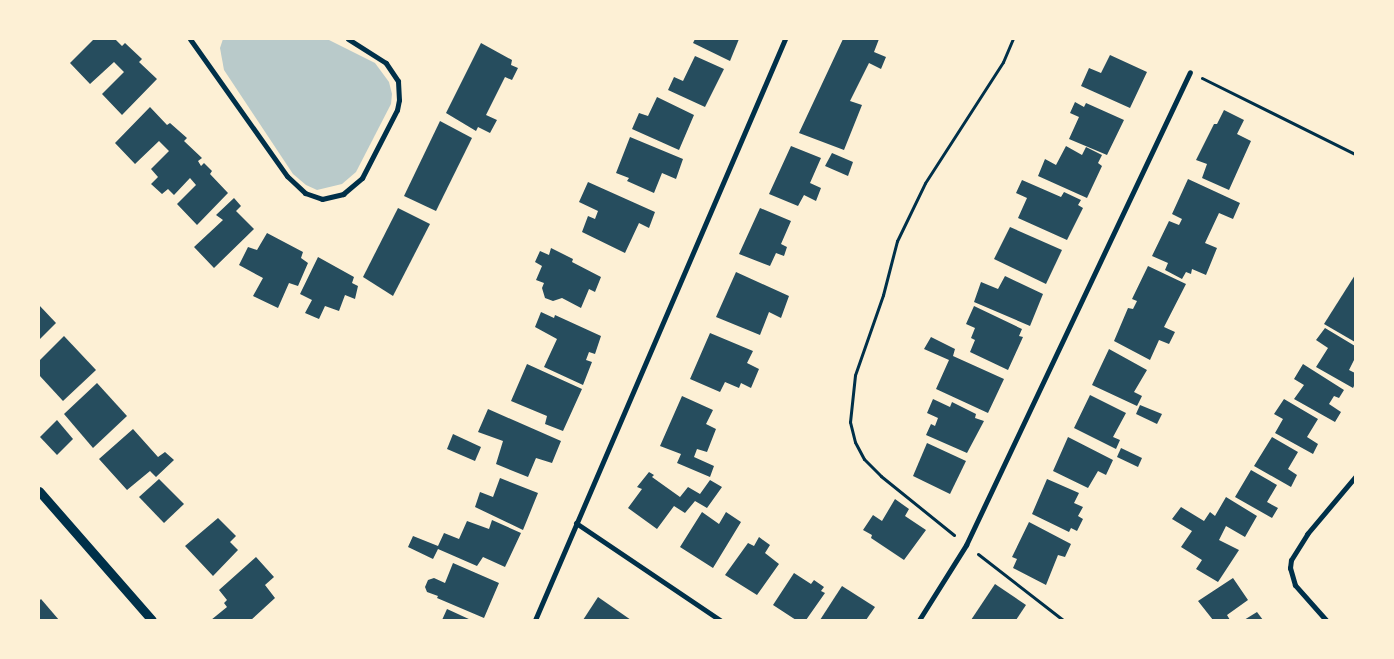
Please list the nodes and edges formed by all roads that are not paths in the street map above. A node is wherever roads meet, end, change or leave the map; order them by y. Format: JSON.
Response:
{"nodes":[{"id":1,"x":190,"y":39,"type":"edge"},
{"id":2,"x":348,"y":39,"type":"edge"},
{"id":3,"x":785,"y":39,"type":"edge"},
{"id":4,"x":1190,"y":72,"type":"road end"},
{"id":5,"x":1355,"y":477,"type":"edge"},
{"id":6,"x":39,"y":491,"type":"edge"},
{"id":7,"x":576,"y":523,"type":"junction"},
{"id":8,"x":152,"y":620,"type":"edge"},
{"id":9,"x":535,"y":620,"type":"edge"},
{"id":10,"x":720,"y":620,"type":"edge"},
{"id":11,"x":919,"y":620,"type":"edge"},
{"id":12,"x":1326,"y":620,"type":"edge"}],
"edges":[{"from":1,"to":2,"type":"street"},
{"from":3,"to":7,"type":"street"},
{"from":4,"to":11,"type":"street"},
{"from":5,"to":12,"type":"street"},
{"from":6,"to":8,"type":"street"},
{"from":7,"to":9,"type":"street"},
{"from":7,"to":10,"type":"street"}]}
